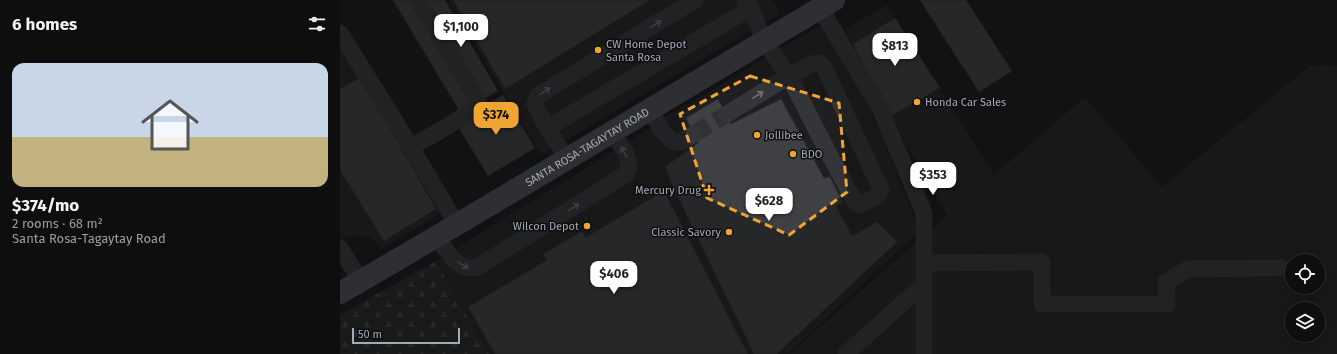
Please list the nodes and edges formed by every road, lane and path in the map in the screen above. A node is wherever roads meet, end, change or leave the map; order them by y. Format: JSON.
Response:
{"nodes":[{"id":1,"x":418,"y":0,"type":"edge"},
{"id":2,"x":695,"y":0,"type":"edge"},
{"id":3,"x":748,"y":4,"type":"edge"},
{"id":4,"x":827,"y":4,"type":"edge"},
{"id":5,"x":340,"y":33,"type":"edge"},
{"id":6,"x":764,"y":41,"type":"junction"},
{"id":7,"x":789,"y":76,"type":"junction"},
{"id":8,"x":649,"y":109,"type":"junction"},
{"id":9,"x":727,"y":114,"type":"tunnel mouth"},
{"id":10,"x":547,"y":128,"type":"junction"},
{"id":11,"x":612,"y":132,"type":"junction"},
{"id":12,"x":694,"y":134,"type":"tunnel mouth"},
{"id":13,"x":411,"y":147,"type":"junction"},
{"id":14,"x":567,"y":159,"type":"junction"},
{"id":15,"x":457,"y":225,"type":"junction"},
{"id":16,"x":437,"y":237,"type":"junction"},
{"id":17,"x":340,"y":248,"type":"edge"},
{"id":18,"x":924,"y":263,"type":"junction"},
{"id":19,"x":1281,"y":268,"type":"dead end"},
{"id":20,"x":361,"y":280,"type":"junction"},
{"id":21,"x":924,"y":284,"type":"junction"},
{"id":22,"x":340,"y":293,"type":"edge"},
{"id":23,"x":861,"y":348,"type":"edge"},
{"id":24,"x":846,"y":354,"type":"edge"},
{"id":25,"x":924,"y":354,"type":"edge"}],
"edges":[{"from":1,"to":13,"type":"street"},
{"from":10,"to":2,"type":"street","one_way":true},
{"from":3,"to":6,"type":"street"},
{"from":3,"to":10,"type":"street"},
{"from":4,"to":6,"type":"main road","name":"SANTA ROSA-TAGAYTAY ROAD"},
{"from":4,"to":18,"type":"street"},
{"from":5,"to":13,"type":"street"},
{"from":6,"to":7,"type":"street"},
{"from":6,"to":8,"type":"main road","name":"SANTA ROSA-TAGAYTAY ROAD"},
{"from":7,"to":7,"type":"street"},
{"from":9,"to":7,"type":"street","one_way":true},
{"from":8,"to":11,"type":"main road","name":"SANTA ROSA-TAGAYTAY ROAD"},
{"from":8,"to":12,"type":"street"},
{"from":10,"to":14,"type":"street"},
{"from":11,"to":14,"type":"main road","name":"SANTA ROSA-TAGAYTAY ROAD"},
{"from":16,"to":11,"type":"street","one_way":true},
{"from":13,"to":15,"type":"street"},
{"from":14,"to":15,"type":"main road","name":"SANTA ROSA-TAGAYTAY ROAD"},
{"from":15,"to":16,"type":"main road","name":"SANTA ROSA-TAGAYTAY ROAD"},
{"from":16,"to":20,"type":"main road","name":"SANTA ROSA-TAGAYTAY ROAD"},
{"from":17,"to":20,"type":"street"},
{"from":18,"to":19,"type":"street"},
{"from":18,"to":21,"type":"street"},
{"from":20,"to":22,"type":"main road","name":"SANTA ROSA-TAGAYTAY ROAD"},
{"from":21,"to":23,"type":"street"},
{"from":21,"to":25,"type":"street"},
{"from":23,"to":24,"type":"street"}]}
